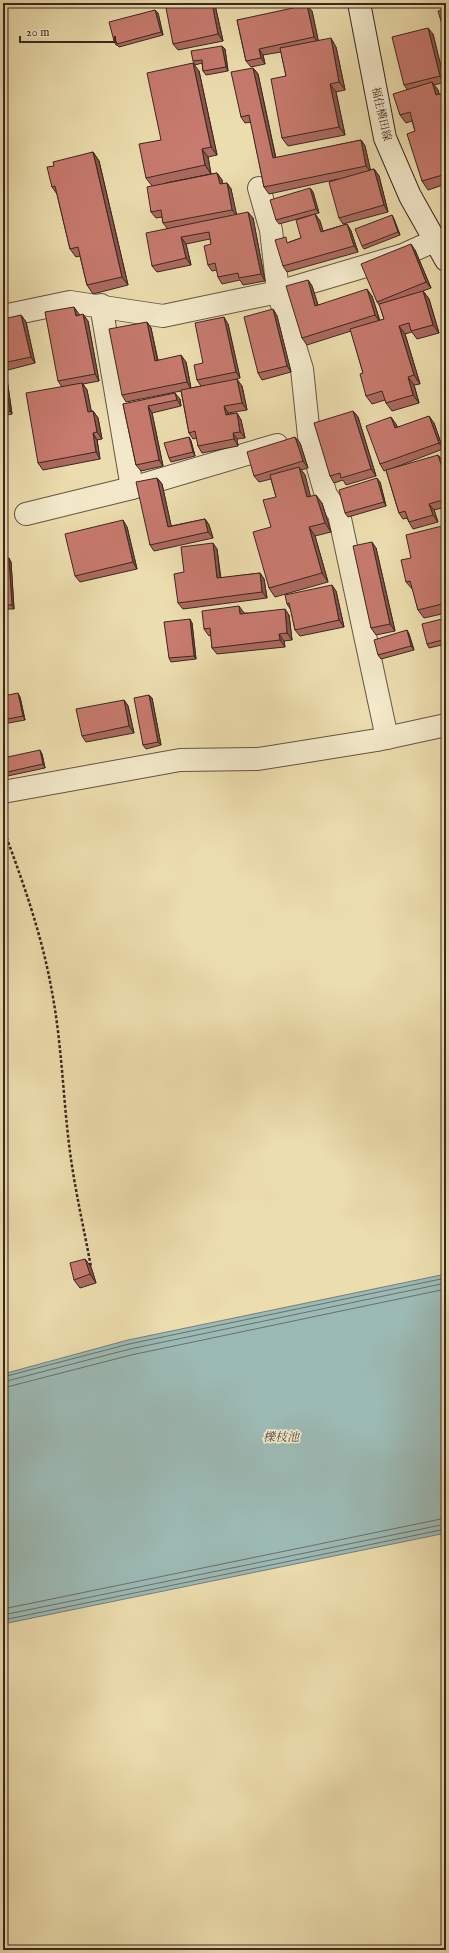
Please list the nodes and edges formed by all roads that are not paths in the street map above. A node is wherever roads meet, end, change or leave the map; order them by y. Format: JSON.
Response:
{"nodes":[{"id":1,"x":359,"y":3,"type":"edge"},
{"id":2,"x":259,"y":188,"type":"dead end"},
{"id":3,"x":434,"y":241,"type":"junction"},
{"id":4,"x":446,"y":260,"type":"edge"},
{"id":5,"x":278,"y":292,"type":"junction"},
{"id":6,"x":101,"y":305,"type":"junction"},
{"id":7,"x":3,"y":316,"type":"edge"},
{"id":8,"x":309,"y":436,"type":"junction"},
{"id":9,"x":132,"y":488,"type":"junction"},
{"id":10,"x":26,"y":514,"type":"dead end"},
{"id":11,"x":446,"y":725,"type":"edge"},
{"id":12,"x":387,"y":738,"type":"junction"},
{"id":13,"x":3,"y":792,"type":"edge"}],
"edges":[{"from":1,"to":3,"type":"street","name":"福住横田線"},
{"from":2,"to":5,"type":"street"},
{"from":3,"to":4,"type":"street","name":"福住横田線"},
{"from":3,"to":5,"type":"street"},
{"from":5,"to":6,"type":"street"},
{"from":5,"to":8,"type":"street"},
{"from":6,"to":7,"type":"street"},
{"from":6,"to":9,"type":"street"},
{"from":8,"to":9,"type":"street"},
{"from":8,"to":12,"type":"street"},
{"from":9,"to":10,"type":"street"},
{"from":11,"to":12,"type":"street"},
{"from":12,"to":13,"type":"street"}]}
